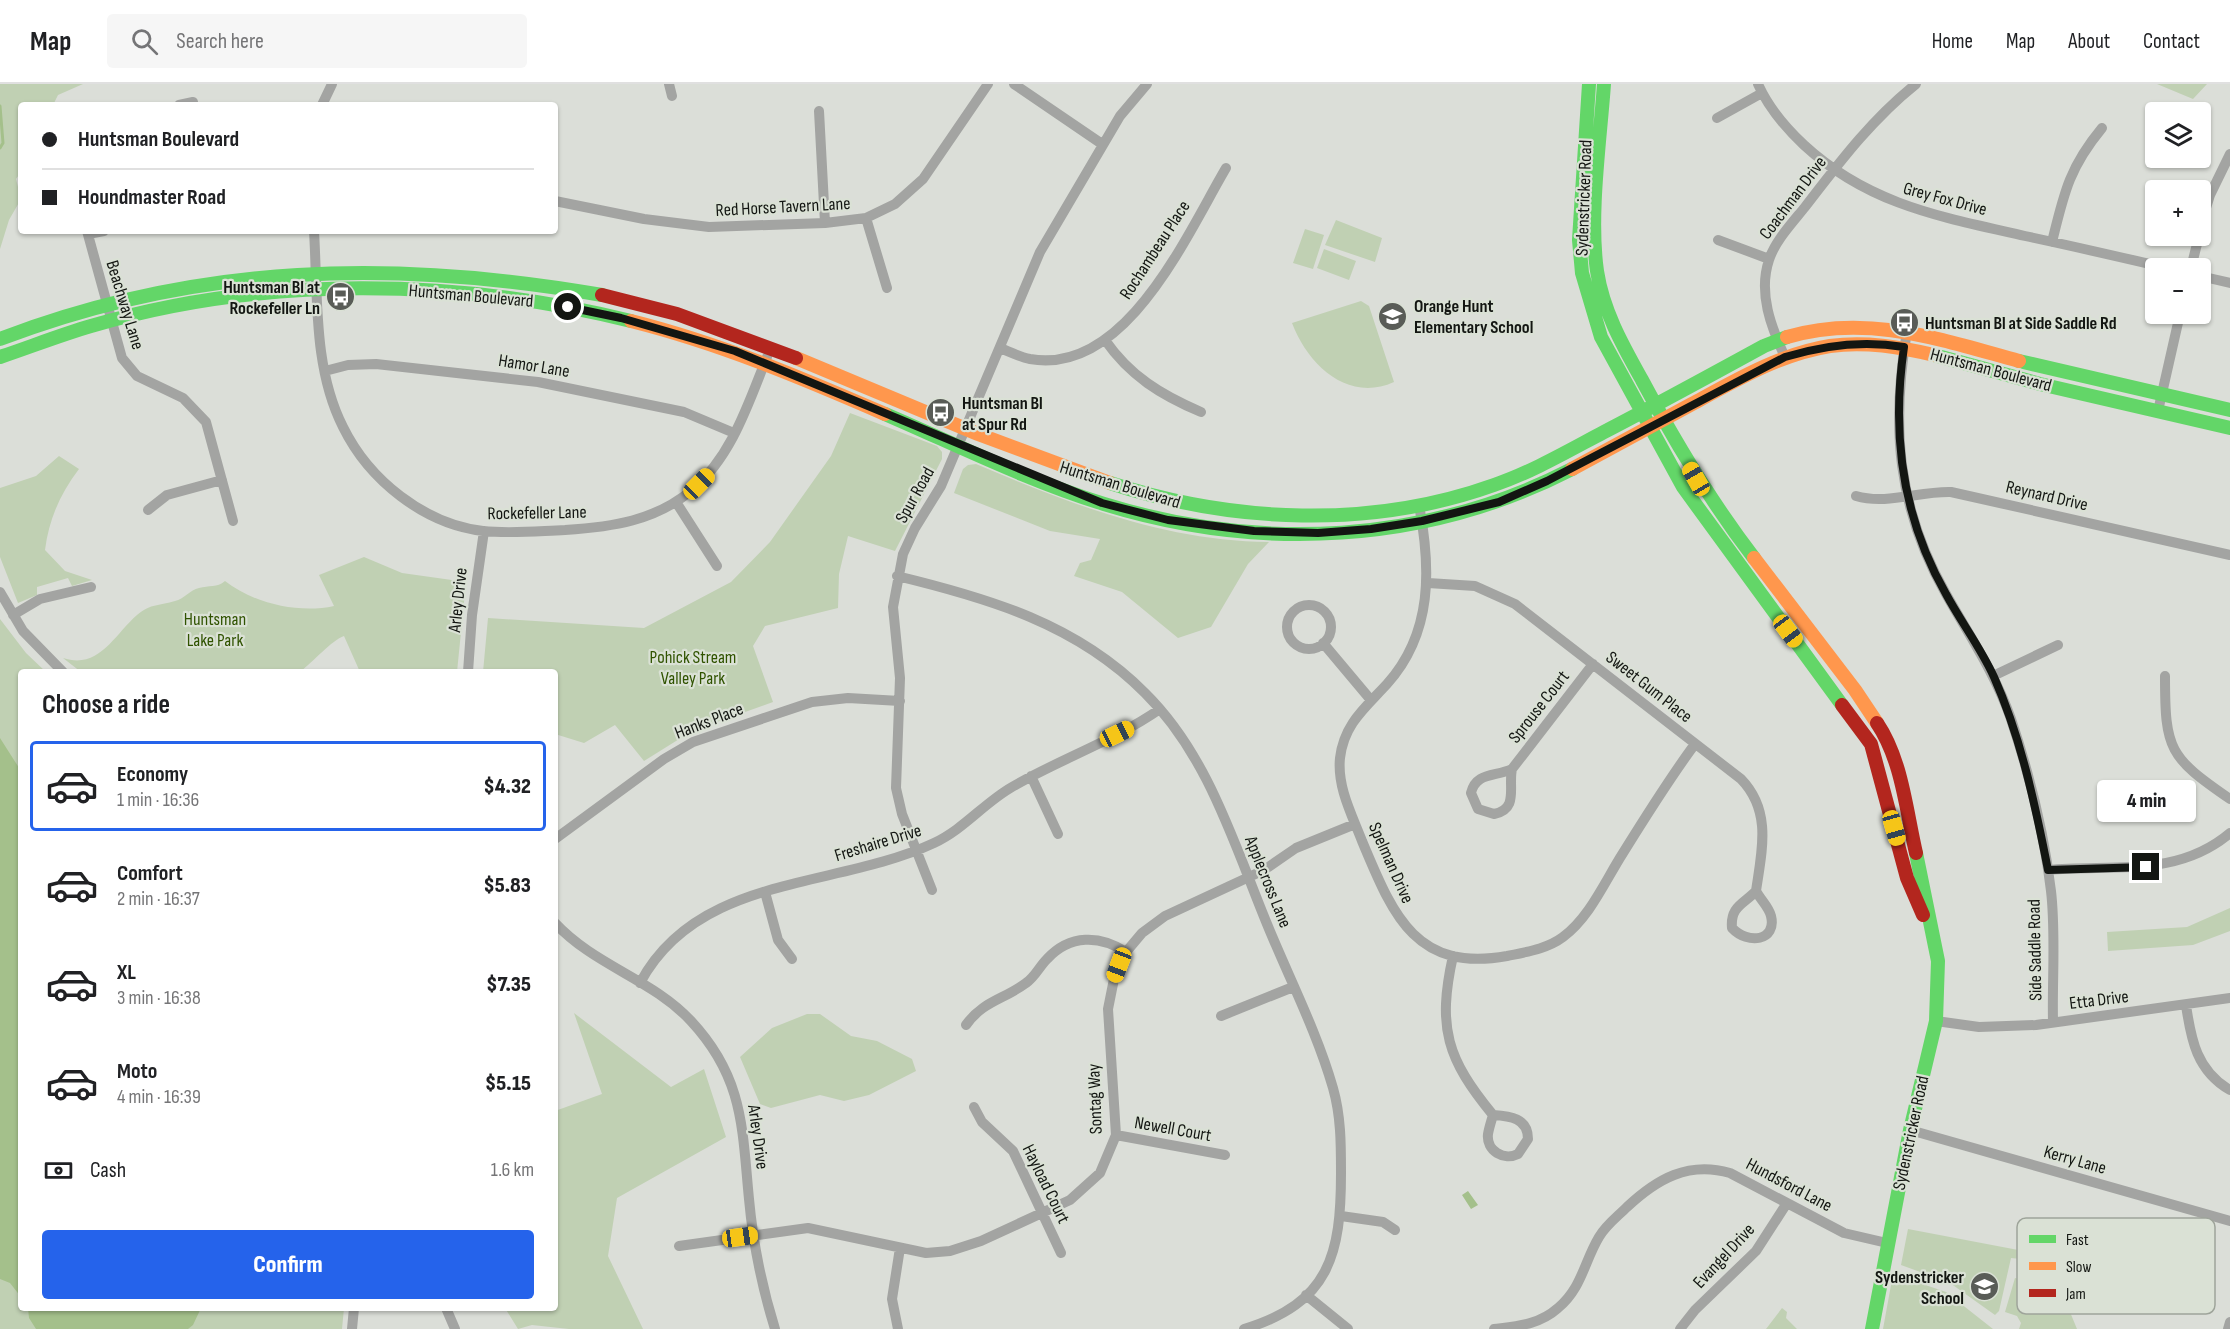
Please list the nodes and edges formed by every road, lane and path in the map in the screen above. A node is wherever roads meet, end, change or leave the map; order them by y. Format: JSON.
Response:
{"nodes":[{"id":1,"x":332,"y":84,"type":"edge"},
{"id":2,"x":669,"y":84,"type":"edge"},
{"id":3,"x":988,"y":84,"type":"edge"},
{"id":4,"x":1014,"y":84,"type":"edge"},
{"id":5,"x":1147,"y":84,"type":"edge"},
{"id":6,"x":1589,"y":84,"type":"edge"},
{"id":7,"x":1604,"y":84,"type":"edge"},
{"id":8,"x":1916,"y":84,"type":"edge"},
{"id":9,"x":1760,"y":89,"type":"edge"},
{"id":10,"x":672,"y":96,"type":"dead end"},
{"id":11,"x":323,"y":102,"type":"edge"},
{"id":12,"x":819,"y":111,"type":"dead end"},
{"id":13,"x":1717,"y":118,"type":"dead end"},
{"id":14,"x":2102,"y":128,"type":"dead end"},
{"id":15,"x":1102,"y":144,"type":"junction"},
{"id":16,"x":2230,"y":154,"type":"edge"},
{"id":17,"x":1226,"y":168,"type":"dead end"},
{"id":18,"x":1834,"y":169,"type":"junction"},
{"id":19,"x":2211,"y":193,"type":"edge"},
{"id":20,"x":558,"y":202,"type":"edge"},
{"id":21,"x":866,"y":218,"type":"junction"},
{"id":22,"x":825,"y":224,"type":"junction"},
{"id":23,"x":88,"y":234,"type":"edge"},
{"id":24,"x":314,"y":234,"type":"edge"},
{"id":25,"x":1718,"y":240,"type":"dead end"},
{"id":26,"x":2052,"y":242,"type":"junction"},
{"id":27,"x":1769,"y":259,"type":"junction"},
{"id":28,"x":2145,"y":263,"type":"edge"},
{"id":29,"x":317,"y":274,"type":"junction"},
{"id":30,"x":2211,"y":279,"type":"edge"},
{"id":31,"x":2230,"y":283,"type":"edge"},
{"id":32,"x":887,"y":288,"type":"dead end"},
{"id":33,"x":317,"y":291,"type":"junction"},
{"id":34,"x":106,"y":304,"type":"junction"},
{"id":35,"x":110,"y":320,"type":"junction"},
{"id":36,"x":2178,"y":324,"type":"edge"},
{"id":37,"x":1907,"y":331,"type":"junction"},
{"id":38,"x":0,"y":339,"type":"edge"},
{"id":39,"x":1105,"y":339,"type":"junction"},
{"id":40,"x":1777,"y":341,"type":"junction"},
{"id":41,"x":1904,"y":347,"type":"junction"},
{"id":42,"x":771,"y":348,"type":"junction"},
{"id":43,"x":1000,"y":348,"type":"junction"},
{"id":44,"x":0,"y":357,"type":"edge"},
{"id":45,"x":1785,"y":357,"type":"junction"},
{"id":46,"x":765,"y":363,"type":"junction"},
{"id":47,"x":325,"y":371,"type":"junction"},
{"id":48,"x":2162,"y":394,"type":"junction"},
{"id":49,"x":1654,"y":405,"type":"junction"},
{"id":50,"x":2230,"y":410,"type":"edge"},
{"id":51,"x":2158,"y":411,"type":"junction"},
{"id":52,"x":1201,"y":412,"type":"dead end"},
{"id":53,"x":1640,"y":412,"type":"junction"},
{"id":54,"x":1662,"y":420,"type":"junction"},
{"id":55,"x":1648,"y":427,"type":"junction"},
{"id":56,"x":2230,"y":428,"type":"edge"},
{"id":57,"x":966,"y":429,"type":"junction"},
{"id":58,"x":734,"y":433,"type":"junction"},
{"id":59,"x":959,"y":446,"type":"junction"},
{"id":60,"x":222,"y":480,"type":"junction"},
{"id":61,"x":1856,"y":496,"type":"dead end"},
{"id":62,"x":1907,"y":496,"type":"junction"},
{"id":63,"x":676,"y":502,"type":"junction"},
{"id":64,"x":1419,"y":505,"type":"junction"},
{"id":65,"x":148,"y":510,"type":"dead end"},
{"id":66,"x":233,"y":521,"type":"dead end"},
{"id":67,"x":1422,"y":521,"type":"junction"},
{"id":68,"x":484,"y":531,"type":"junction"},
{"id":69,"x":2230,"y":555,"type":"edge"},
{"id":70,"x":717,"y":566,"type":"dead end"},
{"id":71,"x":897,"y":576,"type":"junction"},
{"id":72,"x":1428,"y":583,"type":"junction"},
{"id":73,"x":91,"y":587,"type":"dead end"},
{"id":74,"x":0,"y":592,"type":"edge"},
{"id":75,"x":13,"y":615,"type":"junction"},
{"id":76,"x":1323,"y":643,"type":"junction"},
{"id":77,"x":2058,"y":645,"type":"dead end"},
{"id":78,"x":1593,"y":664,"type":"junction"},
{"id":79,"x":60,"y":669,"type":"edge"},
{"id":80,"x":468,"y":669,"type":"edge"},
{"id":81,"x":1993,"y":676,"type":"junction"},
{"id":82,"x":2165,"y":676,"type":"dead end"},
{"id":83,"x":1370,"y":699,"type":"junction"},
{"id":84,"x":900,"y":700,"type":"junction"},
{"id":85,"x":1160,"y":709,"type":"junction"},
{"id":86,"x":1695,"y":744,"type":"junction"},
{"id":87,"x":1512,"y":770,"type":"junction"},
{"id":88,"x":1031,"y":776,"type":"junction"},
{"id":89,"x":2230,"y":799,"type":"edge"},
{"id":90,"x":1355,"y":824,"type":"junction"},
{"id":91,"x":2230,"y":833,"type":"edge"},
{"id":92,"x":1058,"y":834,"type":"dead end"},
{"id":93,"x":558,"y":837,"type":"edge"},
{"id":94,"x":916,"y":851,"type":"junction"},
{"id":95,"x":2048,"y":870,"type":"junction"},
{"id":96,"x":1248,"y":878,"type":"junction"},
{"id":97,"x":932,"y":890,"type":"dead end"},
{"id":98,"x":1756,"y":891,"type":"junction"},
{"id":99,"x":765,"y":892,"type":"junction"},
{"id":100,"x":558,"y":926,"type":"edge"},
{"id":101,"x":1933,"y":937,"type":"junction"},
{"id":102,"x":1126,"y":952,"type":"junction"},
{"id":103,"x":1453,"y":956,"type":"junction"},
{"id":104,"x":792,"y":959,"type":"dead end"},
{"id":105,"x":640,"y":983,"type":"junction"},
{"id":106,"x":1293,"y":987,"type":"junction"},
{"id":107,"x":2230,"y":998,"type":"edge"},
{"id":108,"x":2186,"y":1005,"type":"junction"},
{"id":109,"x":1221,"y":1016,"type":"dead end"},
{"id":110,"x":1936,"y":1021,"type":"junction"},
{"id":111,"x":2053,"y":1022,"type":"junction"},
{"id":112,"x":966,"y":1025,"type":"dead end"},
{"id":113,"x":2230,"y":1090,"type":"edge"},
{"id":114,"x":974,"y":1107,"type":"dead end"},
{"id":115,"x":1492,"y":1115,"type":"junction"},
{"id":116,"x":1910,"y":1130,"type":"junction"},
{"id":117,"x":1116,"y":1135,"type":"junction"},
{"id":118,"x":1225,"y":1155,"type":"dead end"},
{"id":119,"x":1787,"y":1203,"type":"junction"},
{"id":120,"x":1042,"y":1213,"type":"junction"},
{"id":121,"x":1341,"y":1216,"type":"junction"},
{"id":122,"x":2230,"y":1221,"type":"edge"},
{"id":123,"x":1395,"y":1230,"type":"dead end"},
{"id":124,"x":753,"y":1235,"type":"junction"},
{"id":125,"x":1887,"y":1243,"type":"junction"},
{"id":126,"x":679,"y":1246,"type":"dead end"},
{"id":127,"x":900,"y":1248,"type":"junction"},
{"id":128,"x":1061,"y":1253,"type":"dead end"},
{"id":129,"x":1306,"y":1295,"type":"junction"},
{"id":130,"x":354,"y":1311,"type":"edge"},
{"id":131,"x":447,"y":1311,"type":"edge"},
{"id":132,"x":2230,"y":1322,"type":"edge"},
{"id":133,"x":352,"y":1329,"type":"edge"},
{"id":134,"x":455,"y":1329,"type":"edge"},
{"id":135,"x":775,"y":1329,"type":"edge"},
{"id":136,"x":898,"y":1329,"type":"edge"},
{"id":137,"x":1244,"y":1329,"type":"edge"},
{"id":138,"x":1348,"y":1329,"type":"edge"},
{"id":139,"x":1494,"y":1329,"type":"edge"},
{"id":140,"x":1680,"y":1329,"type":"edge"},
{"id":141,"x":1872,"y":1329,"type":"edge"},
{"id":142,"x":2228,"y":1329,"type":"edge"}],
"edges":[{"from":1,"to":11,"type":"street"},
{"from":2,"to":10,"type":"street"},
{"from":3,"to":21,"type":"street","name":"Red Horse Tavern Lane"},
{"from":4,"to":15,"type":"street"},
{"from":5,"to":15,"type":"street","name":"Spur Road"},
{"from":6,"to":53,"type":"street","name":"Sydenstricker Road"},
{"from":7,"to":49,"type":"street","name":"Sydenstricker Road"},
{"from":8,"to":18,"type":"street","name":"Coachman Drive"},
{"from":9,"to":13,"type":"street"},
{"from":9,"to":18,"type":"street","name":"Grey Fox Drive"},
{"from":12,"to":22,"type":"street"},
{"from":14,"to":26,"type":"street"},
{"from":15,"to":43,"type":"street","name":"Spur Road"},
{"from":16,"to":19,"type":"street"},
{"from":17,"to":39,"type":"street","name":"Rochambeau Place"},
{"from":18,"to":26,"type":"street","name":"Grey Fox Drive"},
{"from":18,"to":27,"type":"street","name":"Coachman Drive"},
{"from":20,"to":22,"type":"street","name":"Red Horse Tavern Lane"},
{"from":21,"to":22,"type":"street","name":"Red Horse Tavern Lane"},
{"from":21,"to":32,"type":"street"},
{"from":23,"to":34,"type":"street","name":"Beachway Lane"},
{"from":24,"to":29,"type":"street","name":"Rockefeller Lane"},
{"from":25,"to":27,"type":"street"},
{"from":26,"to":28,"type":"street","name":"Grey Fox Drive"},
{"from":27,"to":40,"type":"street","name":"Coachman Drive"},
{"from":29,"to":33,"type":"street","name":"Rockefeller Lane"},
{"from":29,"to":34,"type":"street","name":"Huntsman Boulevard"},
{"from":29,"to":42,"type":"street","name":"Huntsman Boulevard"},
{"from":30,"to":31,"type":"street"},
{"from":33,"to":35,"type":"street","name":"Huntsman Boulevard"},
{"from":33,"to":46,"type":"street","name":"Huntsman Boulevard"},
{"from":33,"to":47,"type":"street","name":"Rockefeller Lane"},
{"from":34,"to":35,"type":"street","name":"Beachway Lane"},
{"from":34,"to":38,"type":"street","name":"Huntsman Boulevard"},
{"from":35,"to":44,"type":"street","name":"Huntsman Boulevard"},
{"from":35,"to":60,"type":"street","name":"Beachway Lane"},
{"from":36,"to":48,"type":"street"},
{"from":37,"to":40,"type":"street","name":"Huntsman Boulevard"},
{"from":37,"to":41,"type":"street","name":"Side Saddle Road"},
{"from":37,"to":48,"type":"street","name":"Huntsman Boulevard"},
{"from":39,"to":43,"type":"street","name":"Rochambeau Place"},
{"from":39,"to":52,"type":"street"},
{"from":40,"to":45,"type":"street","name":"Coachman Drive"},
{"from":40,"to":49,"type":"street","name":"Huntsman Boulevard"},
{"from":41,"to":45,"type":"street","name":"Huntsman Boulevard"},
{"from":41,"to":51,"type":"street","name":"Huntsman Boulevard"},
{"from":41,"to":62,"type":"street","name":"Side Saddle Road"},
{"from":42,"to":46,"type":"street","name":"Rockefeller Lane"},
{"from":42,"to":57,"type":"street","name":"Huntsman Boulevard"},
{"from":43,"to":57,"type":"street","name":"Spur Road"},
{"from":45,"to":54,"type":"street","name":"Huntsman Boulevard"},
{"from":46,"to":58,"type":"street","name":"Rockefeller Lane"},
{"from":46,"to":59,"type":"street","name":"Huntsman Boulevard"},
{"from":47,"to":58,"type":"street","name":"Hamor Lane"},
{"from":47,"to":68,"type":"street","name":"Rockefeller Lane"},
{"from":48,"to":50,"type":"street","name":"Huntsman Boulevard"},
{"from":48,"to":51,"type":"street"},
{"from":49,"to":53,"type":"street","name":"Huntsman Boulevard"},
{"from":49,"to":54,"type":"street","name":"Sydenstricker Road"},
{"from":51,"to":56,"type":"street","name":"Huntsman Boulevard"},
{"from":53,"to":55,"type":"street","name":"Sydenstricker Road"},
{"from":53,"to":64,"type":"street","name":"Huntsman Boulevard"},
{"from":54,"to":55,"type":"street","name":"Huntsman Boulevard"},
{"from":54,"to":101,"type":"street","name":"Sydenstricker Road"},
{"from":55,"to":67,"type":"street","name":"Huntsman Boulevard"},
{"from":55,"to":101,"type":"street","name":"Sydenstricker Road"},
{"from":57,"to":59,"type":"street","name":"Spur Road"},
{"from":57,"to":64,"type":"street","name":"Huntsman Boulevard"},
{"from":58,"to":63,"type":"street","name":"Rockefeller Lane"},
{"from":59,"to":67,"type":"street","name":"Huntsman Boulevard"},
{"from":59,"to":71,"type":"street","name":"Spur Road"},
{"from":60,"to":65,"type":"street"},
{"from":60,"to":66,"type":"street","name":"Beachway Lane"},
{"from":61,"to":62,"type":"street","name":"Reynard Drive"},
{"from":62,"to":69,"type":"street","name":"Reynard Drive"},
{"from":62,"to":81,"type":"street","name":"Side Saddle Road"},
{"from":63,"to":68,"type":"street","name":"Rockefeller Lane"},
{"from":63,"to":70,"type":"street"},
{"from":64,"to":67,"type":"street","name":"Spelman Drive"},
{"from":67,"to":72,"type":"street","name":"Spelman Drive"},
{"from":68,"to":80,"type":"street","name":"Arley Drive"},
{"from":71,"to":84,"type":"street","name":"Spur Road"},
{"from":71,"to":85,"type":"street","name":"Applecross Lane"},
{"from":72,"to":78,"type":"street","name":"Sweet Gum Place"},
{"from":72,"to":83,"type":"street","name":"Spelman Drive"},
{"from":73,"to":75,"type":"street"},
{"from":74,"to":75,"type":"street"},
{"from":75,"to":79,"type":"street"},
{"from":76,"to":76,"type":"street"},
{"from":76,"to":83,"type":"street"},
{"from":77,"to":81,"type":"street"},
{"from":78,"to":86,"type":"street","name":"Sweet Gum Place"},
{"from":78,"to":87,"type":"street","name":"Sprouse Court"},
{"from":81,"to":95,"type":"street","name":"Side Saddle Road"},
{"from":82,"to":89,"type":"street"},
{"from":83,"to":90,"type":"street","name":"Spelman Drive"},
{"from":84,"to":93,"type":"street","name":"Hanks Place"},
{"from":84,"to":94,"type":"street","name":"Spur Road"},
{"from":85,"to":88,"type":"street","name":"Freshaire Drive"},
{"from":85,"to":96,"type":"street","name":"Applecross Lane"},
{"from":86,"to":98,"type":"street","name":"Sweet Gum Place"},
{"from":86,"to":103,"type":"street","name":"Spelman Drive"},
{"from":87,"to":87,"type":"street"},
{"from":88,"to":92,"type":"street"},
{"from":88,"to":94,"type":"street","name":"Freshaire Drive"},
{"from":90,"to":96,"type":"street","name":"Sontag Way"},
{"from":90,"to":103,"type":"street","name":"Spelman Drive"},
{"from":91,"to":95,"type":"street"},
{"from":94,"to":97,"type":"street","name":"Spur Road"},
{"from":94,"to":99,"type":"street","name":"Freshaire Drive"},
{"from":95,"to":111,"type":"street","name":"Side Saddle Road"},
{"from":96,"to":102,"type":"street","name":"Sontag Way"},
{"from":96,"to":106,"type":"street","name":"Applecross Lane"},
{"from":98,"to":98,"type":"street"},
{"from":99,"to":104,"type":"street"},
{"from":99,"to":105,"type":"street","name":"Freshaire Drive"},
{"from":100,"to":105,"type":"street","name":"Arley Drive"},
{"from":101,"to":110,"type":"street","name":"Sydenstricker Road"},
{"from":102,"to":112,"type":"street"},
{"from":102,"to":117,"type":"street","name":"Sontag Way"},
{"from":103,"to":115,"type":"street"},
{"from":105,"to":124,"type":"street","name":"Arley Drive"},
{"from":106,"to":109,"type":"street"},
{"from":106,"to":121,"type":"street","name":"Applecross Lane"},
{"from":107,"to":108,"type":"street","name":"Etta Drive"},
{"from":108,"to":111,"type":"street","name":"Etta Drive"},
{"from":108,"to":113,"type":"street"},
{"from":110,"to":111,"type":"street","name":"Etta Drive"},
{"from":110,"to":116,"type":"street","name":"Sydenstricker Road"},
{"from":114,"to":120,"type":"street","name":"Hayload Court"},
{"from":115,"to":115,"type":"street"},
{"from":116,"to":122,"type":"street","name":"Kerry Lane"},
{"from":116,"to":125,"type":"street","name":"Sydenstricker Road"},
{"from":117,"to":118,"type":"street","name":"Newell Court"},
{"from":117,"to":120,"type":"street","name":"Sontag Way"},
{"from":119,"to":125,"type":"street","name":"Hundsford Lane"},
{"from":119,"to":139,"type":"street","name":"Hundsford Lane"},
{"from":119,"to":140,"type":"street","name":"Evangel Drive"},
{"from":120,"to":127,"type":"street","name":"Sontag Way"},
{"from":120,"to":128,"type":"street","name":"Hayload Court"},
{"from":121,"to":123,"type":"street"},
{"from":121,"to":129,"type":"street","name":"Applecross Lane"},
{"from":124,"to":126,"type":"street","name":"Sontag Way"},
{"from":124,"to":127,"type":"street","name":"Sontag Way"},
{"from":124,"to":135,"type":"street","name":"Arley Drive"},
{"from":125,"to":141,"type":"street","name":"Sydenstricker Road"},
{"from":127,"to":136,"type":"street"},
{"from":129,"to":137,"type":"street","name":"Applecross Lane"},
{"from":129,"to":138,"type":"street"},
{"from":130,"to":133,"type":"street"},
{"from":131,"to":134,"type":"street"},
{"from":132,"to":142,"type":"street"}]}
